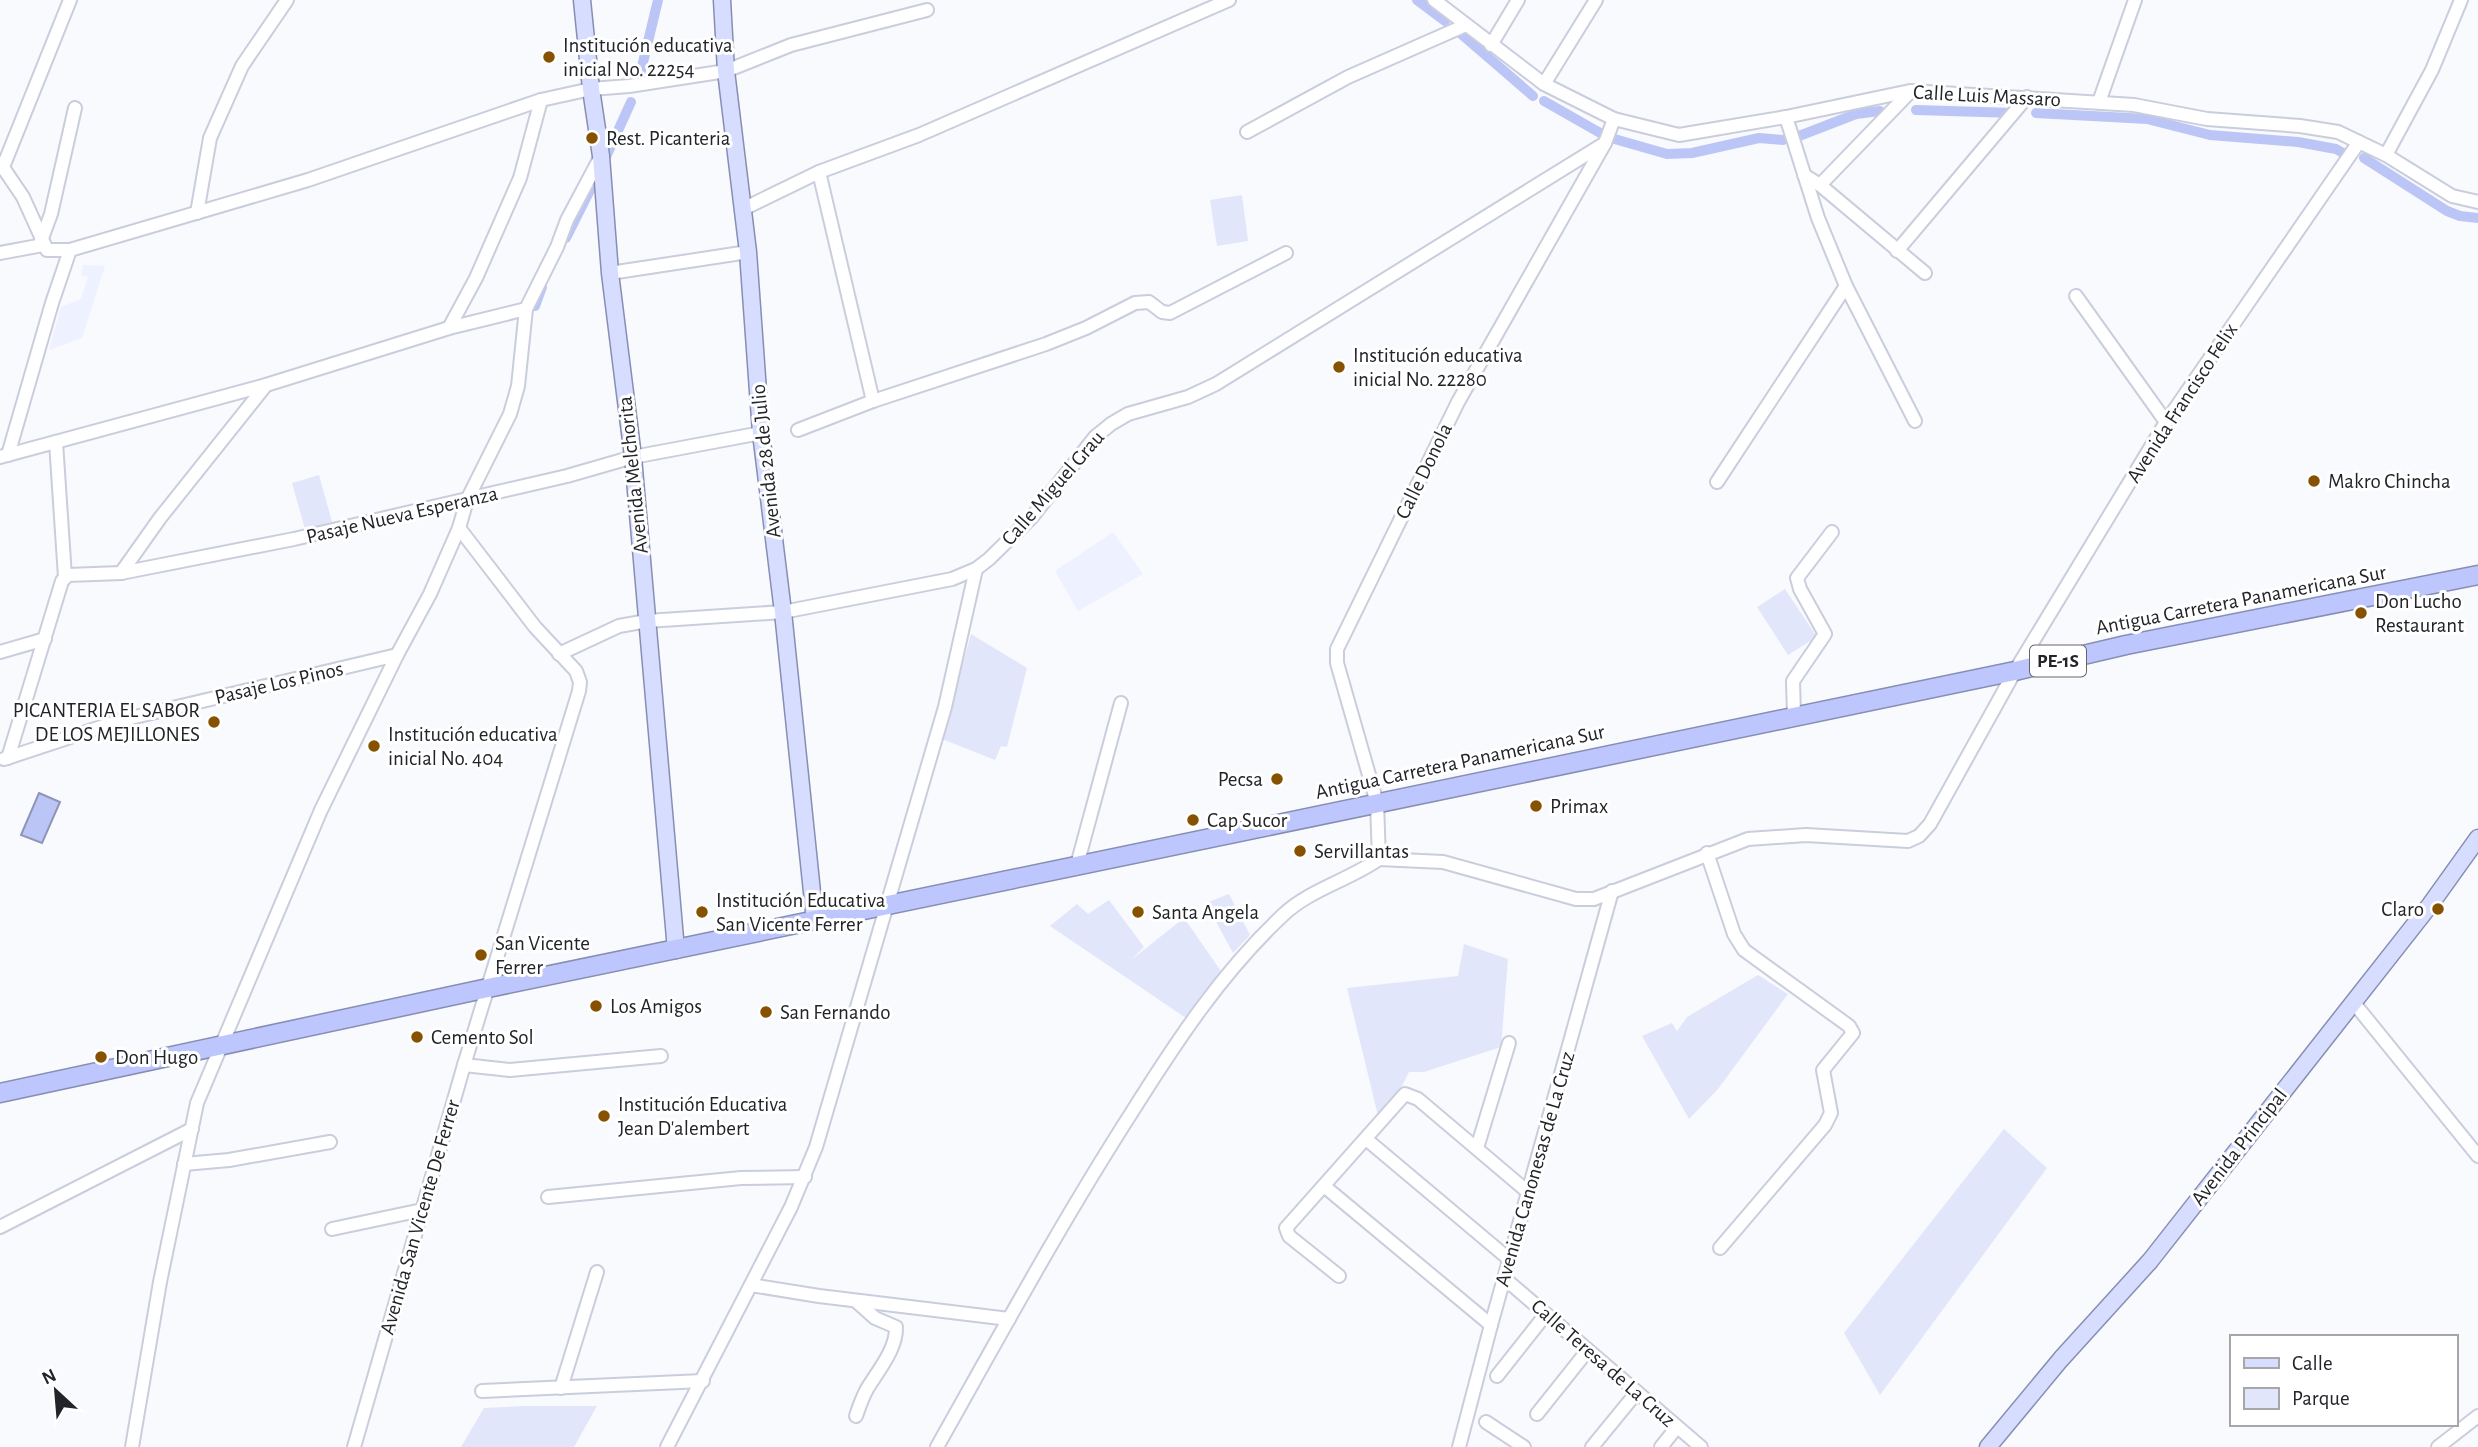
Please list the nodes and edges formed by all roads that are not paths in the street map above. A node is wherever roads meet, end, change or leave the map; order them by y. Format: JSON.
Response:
{"nodes":[{"id":1,"x":70,"y":0,"type":"edge"},
{"id":2,"x":287,"y":0,"type":"edge"},
{"id":3,"x":582,"y":0,"type":"edge"},
{"id":4,"x":722,"y":0,"type":"edge"},
{"id":5,"x":1229,"y":0,"type":"edge"},
{"id":6,"x":1434,"y":0,"type":"edge"},
{"id":7,"x":1518,"y":0,"type":"edge"},
{"id":8,"x":1596,"y":0,"type":"edge"},
{"id":9,"x":2135,"y":0,"type":"edge"},
{"id":10,"x":2461,"y":0,"type":"edge"},
{"id":11,"x":927,"y":10,"type":"dead end"},
{"id":12,"x":1466,"y":24,"type":"junction"},
{"id":13,"x":1491,"y":45,"type":"junction"},
{"id":14,"x":726,"y":71,"type":"junction"},
{"id":15,"x":1544,"y":84,"type":"junction"},
{"id":16,"x":591,"y":89,"type":"junction"},
{"id":17,"x":1910,"y":91,"type":"junction"},
{"id":18,"x":2027,"y":97,"type":"junction"},
{"id":19,"x":541,"y":100,"type":"junction"},
{"id":20,"x":2099,"y":102,"type":"junction"},
{"id":21,"x":75,"y":108,"type":"dead end"},
{"id":22,"x":1786,"y":117,"type":"junction"},
{"id":23,"x":1614,"y":120,"type":"junction"},
{"id":24,"x":1247,"y":132,"type":"dead end"},
{"id":25,"x":2359,"y":142,"type":"junction"},
{"id":26,"x":1605,"y":143,"type":"junction"},
{"id":27,"x":2386,"y":155,"type":"junction"},
{"id":28,"x":601,"y":156,"type":"junction"},
{"id":29,"x":1,"y":165,"type":"edge"},
{"id":30,"x":819,"y":172,"type":"junction"},
{"id":31,"x":1804,"y":175,"type":"junction"},
{"id":32,"x":1820,"y":185,"type":"junction"},
{"id":33,"x":2478,"y":202,"type":"edge"},
{"id":34,"x":743,"y":209,"type":"junction"},
{"id":35,"x":197,"y":214,"type":"junction"},
{"id":36,"x":42,"y":243,"type":"junction"},
{"id":37,"x":70,"y":250,"type":"junction"},
{"id":38,"x":1897,"y":251,"type":"junction"},
{"id":39,"x":748,"y":252,"type":"junction"},
{"id":40,"x":0,"y":253,"type":"edge"},
{"id":41,"x":1286,"y":253,"type":"dead end"},
{"id":42,"x":610,"y":273,"type":"junction"},
{"id":43,"x":1925,"y":273,"type":"dead end"},
{"id":44,"x":1846,"y":286,"type":"junction"},
{"id":45,"x":2076,"y":296,"type":"dead end"},
{"id":46,"x":526,"y":309,"type":"junction"},
{"id":47,"x":449,"y":328,"type":"junction"},
{"id":48,"x":266,"y":385,"type":"junction"},
{"id":49,"x":873,"y":401,"type":"junction"},
{"id":50,"x":1915,"y":421,"type":"dead end"},
{"id":51,"x":2166,"y":422,"type":"junction"},
{"id":52,"x":798,"y":430,"type":"dead end"},
{"id":53,"x":761,"y":433,"type":"junction"},
{"id":54,"x":56,"y":442,"type":"junction"},
{"id":55,"x":4,"y":456,"type":"edge"},
{"id":56,"x":633,"y":457,"type":"junction"},
{"id":57,"x":1717,"y":482,"type":"dead end"},
{"id":58,"x":467,"y":500,"type":"junction"},
{"id":59,"x":459,"y":528,"type":"junction"},
{"id":60,"x":1832,"y":532,"type":"dead end"},
{"id":61,"x":976,"y":569,"type":"junction"},
{"id":62,"x":121,"y":573,"type":"junction"},
{"id":63,"x":2478,"y":575,"type":"edge"},
{"id":64,"x":65,"y":577,"type":"junction"},
{"id":65,"x":783,"y":612,"type":"junction"},
{"id":66,"x":647,"y":621,"type":"junction"},
{"id":67,"x":45,"y":639,"type":"junction"},
{"id":68,"x":0,"y":652,"type":"edge"},
{"id":69,"x":559,"y":654,"type":"junction"},
{"id":70,"x":397,"y":655,"type":"junction"},
{"id":71,"x":2015,"y":671,"type":"junction"},
{"id":72,"x":1121,"y":703,"type":"dead end"},
{"id":73,"x":1794,"y":716,"type":"junction"},
{"id":74,"x":4,"y":759,"type":"edge"},
{"id":75,"x":1377,"y":803,"type":"junction"},
{"id":76,"x":2478,"y":838,"type":"edge"},
{"id":77,"x":1707,"y":853,"type":"junction"},
{"id":78,"x":1379,"y":859,"type":"junction"},
{"id":79,"x":1077,"y":865,"type":"junction"},
{"id":80,"x":1612,"y":891,"type":"junction"},
{"id":81,"x":886,"y":905,"type":"junction"},
{"id":82,"x":815,"y":921,"type":"junction"},
{"id":83,"x":676,"y":950,"type":"junction"},
{"id":84,"x":488,"y":988,"type":"junction"},
{"id":85,"x":2354,"y":1003,"type":"junction"},
{"id":86,"x":223,"y":1044,"type":"junction"},
{"id":87,"x":1509,"y":1044,"type":"dead end"},
{"id":88,"x":662,"y":1056,"type":"dead end"},
{"id":89,"x":464,"y":1065,"type":"junction"},
{"id":90,"x":0,"y":1093,"type":"edge"},
{"id":91,"x":191,"y":1129,"type":"junction"},
{"id":92,"x":1366,"y":1139,"type":"junction"},
{"id":93,"x":330,"y":1142,"type":"dead end"},
{"id":94,"x":1477,"y":1148,"type":"junction"},
{"id":95,"x":2478,"y":1156,"type":"edge"},
{"id":96,"x":184,"y":1164,"type":"junction"},
{"id":97,"x":805,"y":1177,"type":"junction"},
{"id":98,"x":1324,"y":1186,"type":"junction"},
{"id":99,"x":1529,"y":1193,"type":"junction"},
{"id":100,"x":548,"y":1197,"type":"dead end"},
{"id":101,"x":422,"y":1210,"type":"junction"},
{"id":102,"x":0,"y":1227,"type":"edge"},
{"id":103,"x":332,"y":1229,"type":"dead end"},
{"id":104,"x":1720,"y":1248,"type":"dead end"},
{"id":105,"x":1510,"y":1260,"type":"junction"},
{"id":106,"x":597,"y":1272,"type":"dead end"},
{"id":107,"x":1339,"y":1276,"type":"dead end"},
{"id":108,"x":1504,"y":1278,"type":"junction"},
{"id":109,"x":751,"y":1286,"type":"junction"},
{"id":110,"x":856,"y":1301,"type":"junction"},
{"id":111,"x":1546,"y":1314,"type":"junction"},
{"id":112,"x":1009,"y":1319,"type":"junction"},
{"id":113,"x":1491,"y":1325,"type":"junction"},
{"id":114,"x":1588,"y":1350,"type":"junction"},
{"id":115,"x":1497,"y":1376,"type":"dead end"},
{"id":116,"x":703,"y":1381,"type":"junction"},
{"id":117,"x":561,"y":1388,"type":"junction"},
{"id":118,"x":482,"y":1391,"type":"dead end"},
{"id":119,"x":1637,"y":1392,"type":"junction"},
{"id":120,"x":1537,"y":1414,"type":"dead end"},
{"id":121,"x":856,"y":1416,"type":"dead end"},
{"id":122,"x":2478,"y":1416,"type":"edge"},
{"id":123,"x":1486,"y":1422,"type":"dead end"},
{"id":124,"x":1677,"y":1427,"type":"junction"},
{"id":125,"x":132,"y":1447,"type":"edge"},
{"id":126,"x":354,"y":1447,"type":"edge"},
{"id":127,"x":667,"y":1447,"type":"edge"},
{"id":128,"x":937,"y":1447,"type":"edge"},
{"id":129,"x":1459,"y":1447,"type":"edge"},
{"id":130,"x":1524,"y":1447,"type":"edge"},
{"id":131,"x":1592,"y":1447,"type":"edge"},
{"id":132,"x":1661,"y":1447,"type":"edge"},
{"id":133,"x":1701,"y":1447,"type":"edge"},
{"id":134,"x":1988,"y":1447,"type":"edge"},
{"id":135,"x":2438,"y":1447,"type":"edge"}],
"edges":[{"from":1,"to":29,"type":"street"},
{"from":2,"to":35,"type":"street"},
{"from":3,"to":16,"type":"main road","name":"Avenida Melchorita"},
{"from":4,"to":14,"type":"main road","name":"Avenida 28 de Julio"},
{"from":5,"to":30,"type":"street"},
{"from":6,"to":12,"type":"street","name":"Calle Luis Massaro"},
{"from":7,"to":13,"type":"street"},
{"from":8,"to":15,"type":"street"},
{"from":9,"to":20,"type":"street"},
{"from":10,"to":27,"type":"street"},
{"from":11,"to":14,"type":"street"},
{"from":12,"to":13,"type":"street","name":"Calle Luis Massaro"},
{"from":12,"to":24,"type":"street"},
{"from":13,"to":15,"type":"street","name":"Calle Luis Massaro"},
{"from":14,"to":16,"type":"street"},
{"from":14,"to":34,"type":"main road","name":"Avenida 28 de Julio"},
{"from":15,"to":23,"type":"street","name":"Calle Luis Massaro"},
{"from":16,"to":19,"type":"street"},
{"from":16,"to":28,"type":"main road","name":"Avenida Melchorita"},
{"from":17,"to":18,"type":"street","name":"Calle Luis Massaro"},
{"from":17,"to":22,"type":"street","name":"Calle Luis Massaro"},
{"from":17,"to":32,"type":"street"},
{"from":18,"to":20,"type":"street","name":"Calle Luis Massaro"},
{"from":18,"to":38,"type":"street"},
{"from":19,"to":35,"type":"street"},
{"from":19,"to":47,"type":"street"},
{"from":20,"to":25,"type":"street","name":"Calle Luis Massaro"},
{"from":21,"to":36,"type":"street"},
{"from":22,"to":23,"type":"street","name":"Calle Luis Massaro"},
{"from":22,"to":31,"type":"street"},
{"from":23,"to":26,"type":"street","name":"Calle Donola"},
{"from":25,"to":27,"type":"street","name":"Calle Luis Massaro"},
{"from":25,"to":51,"type":"street","name":"Avenida Francisco Felix"},
{"from":26,"to":61,"type":"street","name":"Calle Miguel Grau"},
{"from":26,"to":75,"type":"street","name":"Calle Donola"},
{"from":27,"to":33,"type":"street","name":"Calle Luis Massaro"},
{"from":28,"to":42,"type":"main road","name":"Avenida Melchorita"},
{"from":28,"to":46,"type":"street"},
{"from":29,"to":36,"type":"street"},
{"from":30,"to":34,"type":"street"},
{"from":30,"to":49,"type":"street"},
{"from":31,"to":32,"type":"street"},
{"from":31,"to":44,"type":"street"},
{"from":32,"to":38,"type":"street"},
{"from":34,"to":39,"type":"main road","name":"Avenida 28 de Julio"},
{"from":35,"to":37,"type":"street"},
{"from":36,"to":37,"type":"street"},
{"from":36,"to":40,"type":"street"},
{"from":37,"to":55,"type":"street"},
{"from":38,"to":43,"type":"street"},
{"from":39,"to":42,"type":"street"},
{"from":39,"to":53,"type":"main road","name":"Avenida 28 de Julio"},
{"from":41,"to":49,"type":"street"},
{"from":42,"to":56,"type":"main road","name":"Avenida Melchorita"},
{"from":44,"to":50,"type":"street"},
{"from":44,"to":57,"type":"street"},
{"from":45,"to":51,"type":"street"},
{"from":46,"to":47,"type":"street"},
{"from":46,"to":58,"type":"street"},
{"from":47,"to":48,"type":"street"},
{"from":48,"to":54,"type":"street"},
{"from":48,"to":62,"type":"street"},
{"from":49,"to":52,"type":"street"},
{"from":51,"to":71,"type":"street","name":"Avenida Francisco Felix"},
{"from":53,"to":56,"type":"street","name":"Pasaje Nueva Esperanza"},
{"from":53,"to":65,"type":"main road","name":"Avenida 28 de Julio"},
{"from":54,"to":55,"type":"street"},
{"from":54,"to":64,"type":"street"},
{"from":56,"to":58,"type":"street","name":"Pasaje Nueva Esperanza"},
{"from":56,"to":66,"type":"main road","name":"Avenida Melchorita"},
{"from":58,"to":59,"type":"street"},
{"from":58,"to":62,"type":"street","name":"Pasaje Nueva Esperanza"},
{"from":59,"to":69,"type":"street"},
{"from":59,"to":70,"type":"street"},
{"from":60,"to":73,"type":"street"},
{"from":61,"to":65,"type":"street","name":"Calle Miguel Grau"},
{"from":61,"to":81,"type":"street"},
{"from":62,"to":64,"type":"street","name":"Pasaje Nueva Esperanza"},
{"from":63,"to":71,"type":"highway","name":"Antigua Carretera Panamericana Sur","number":"PE-1S"},
{"from":64,"to":67,"type":"street"},
{"from":65,"to":66,"type":"street","name":"Calle Miguel Grau"},
{"from":65,"to":82,"type":"main road","name":"Avenida 28 de Julio"},
{"from":66,"to":69,"type":"street","name":"Calle Miguel Grau"},
{"from":66,"to":83,"type":"main road","name":"Avenida Melchorita"},
{"from":67,"to":68,"type":"street"},
{"from":67,"to":74,"type":"street"},
{"from":69,"to":84,"type":"street","name":"Avenida San Vicente De Ferrer"},
{"from":70,"to":74,"type":"street","name":"Pasaje Los Pinos"},
{"from":70,"to":86,"type":"street"},
{"from":71,"to":73,"type":"highway","name":"Antigua Carretera Panamericana Sur","number":"PE-1S"},
{"from":71,"to":77,"type":"street","name":"Avenida Francisco Felix"},
{"from":72,"to":79,"type":"street"},
{"from":73,"to":75,"type":"highway","name":"Antigua Carretera Panamericana Sur","number":"PE-1S"},
{"from":75,"to":78,"type":"street","name":"Calle Donola"},
{"from":75,"to":79,"type":"highway","name":"Antigua Carretera Panamericana Sur","number":"PE-1S"},
{"from":76,"to":85,"type":"main road","name":"Avenida Principal"},
{"from":77,"to":80,"type":"street"},
{"from":77,"to":104,"type":"street"},
{"from":78,"to":80,"type":"street"},
{"from":78,"to":112,"type":"street"},
{"from":79,"to":81,"type":"highway","name":"Antigua Carretera Panamericana Sur","number":"PE-1S"},
{"from":80,"to":99,"type":"street","name":"Avenida Canonesas de La Cruz"},
{"from":81,"to":82,"type":"highway","name":"Antigua Carretera Panamericana Sur","number":"PE-1S"},
{"from":81,"to":97,"type":"street"},
{"from":82,"to":83,"type":"highway","name":"Antigua Carretera Panamericana Sur","number":"PE-1S"},
{"from":83,"to":84,"type":"highway","name":"Antigua Carretera Panamericana Sur","number":"PE-1S"},
{"from":84,"to":86,"type":"highway","name":"Antigua Carretera Panamericana Sur","number":"PE-1S"},
{"from":84,"to":89,"type":"street","name":"Avenida San Vicente De Ferrer"},
{"from":85,"to":95,"type":"street"},
{"from":85,"to":134,"type":"main road","name":"Avenida Principal"},
{"from":86,"to":90,"type":"highway","name":"Antigua Carretera Panamericana Sur","number":"PE-1S"},
{"from":86,"to":91,"type":"street"},
{"from":87,"to":94,"type":"street"},
{"from":88,"to":89,"type":"street"},
{"from":89,"to":101,"type":"street","name":"Avenida San Vicente De Ferrer"},
{"from":91,"to":96,"type":"street"},
{"from":91,"to":102,"type":"street"},
{"from":92,"to":94,"type":"street"},
{"from":92,"to":98,"type":"street"},
{"from":92,"to":105,"type":"street"},
{"from":93,"to":96,"type":"street"},
{"from":94,"to":99,"type":"street"},
{"from":96,"to":125,"type":"street"},
{"from":97,"to":100,"type":"street"},
{"from":97,"to":109,"type":"street"},
{"from":98,"to":107,"type":"street"},
{"from":98,"to":113,"type":"street"},
{"from":99,"to":105,"type":"street","name":"Avenida Canonesas de La Cruz"},
{"from":101,"to":103,"type":"street"},
{"from":101,"to":126,"type":"street","name":"Avenida San Vicente De Ferrer"},
{"from":105,"to":108,"type":"street","name":"Avenida Canonesas de La Cruz"},
{"from":106,"to":117,"type":"street"},
{"from":108,"to":111,"type":"street","name":"Calle Teresa de La Cruz"},
{"from":108,"to":113,"type":"street","name":"Avenida Canonesas de La Cruz"},
{"from":109,"to":110,"type":"street"},
{"from":109,"to":116,"type":"street"},
{"from":110,"to":112,"type":"street"},
{"from":110,"to":121,"type":"street"},
{"from":111,"to":114,"type":"street","name":"Calle Teresa de La Cruz"},
{"from":111,"to":115,"type":"street"},
{"from":112,"to":128,"type":"street"},
{"from":113,"to":129,"type":"street","name":"Avenida Canonesas de La Cruz"},
{"from":114,"to":119,"type":"street","name":"Calle Teresa de La Cruz"},
{"from":114,"to":120,"type":"street"},
{"from":116,"to":117,"type":"street"},
{"from":116,"to":127,"type":"street"},
{"from":117,"to":118,"type":"street"},
{"from":119,"to":124,"type":"street","name":"Calle Teresa de La Cruz"},
{"from":119,"to":131,"type":"street"},
{"from":122,"to":135,"type":"street"},
{"from":123,"to":130,"type":"street"},
{"from":124,"to":132,"type":"street"},
{"from":124,"to":133,"type":"street","name":"Calle Teresa de La Cruz"}]}
